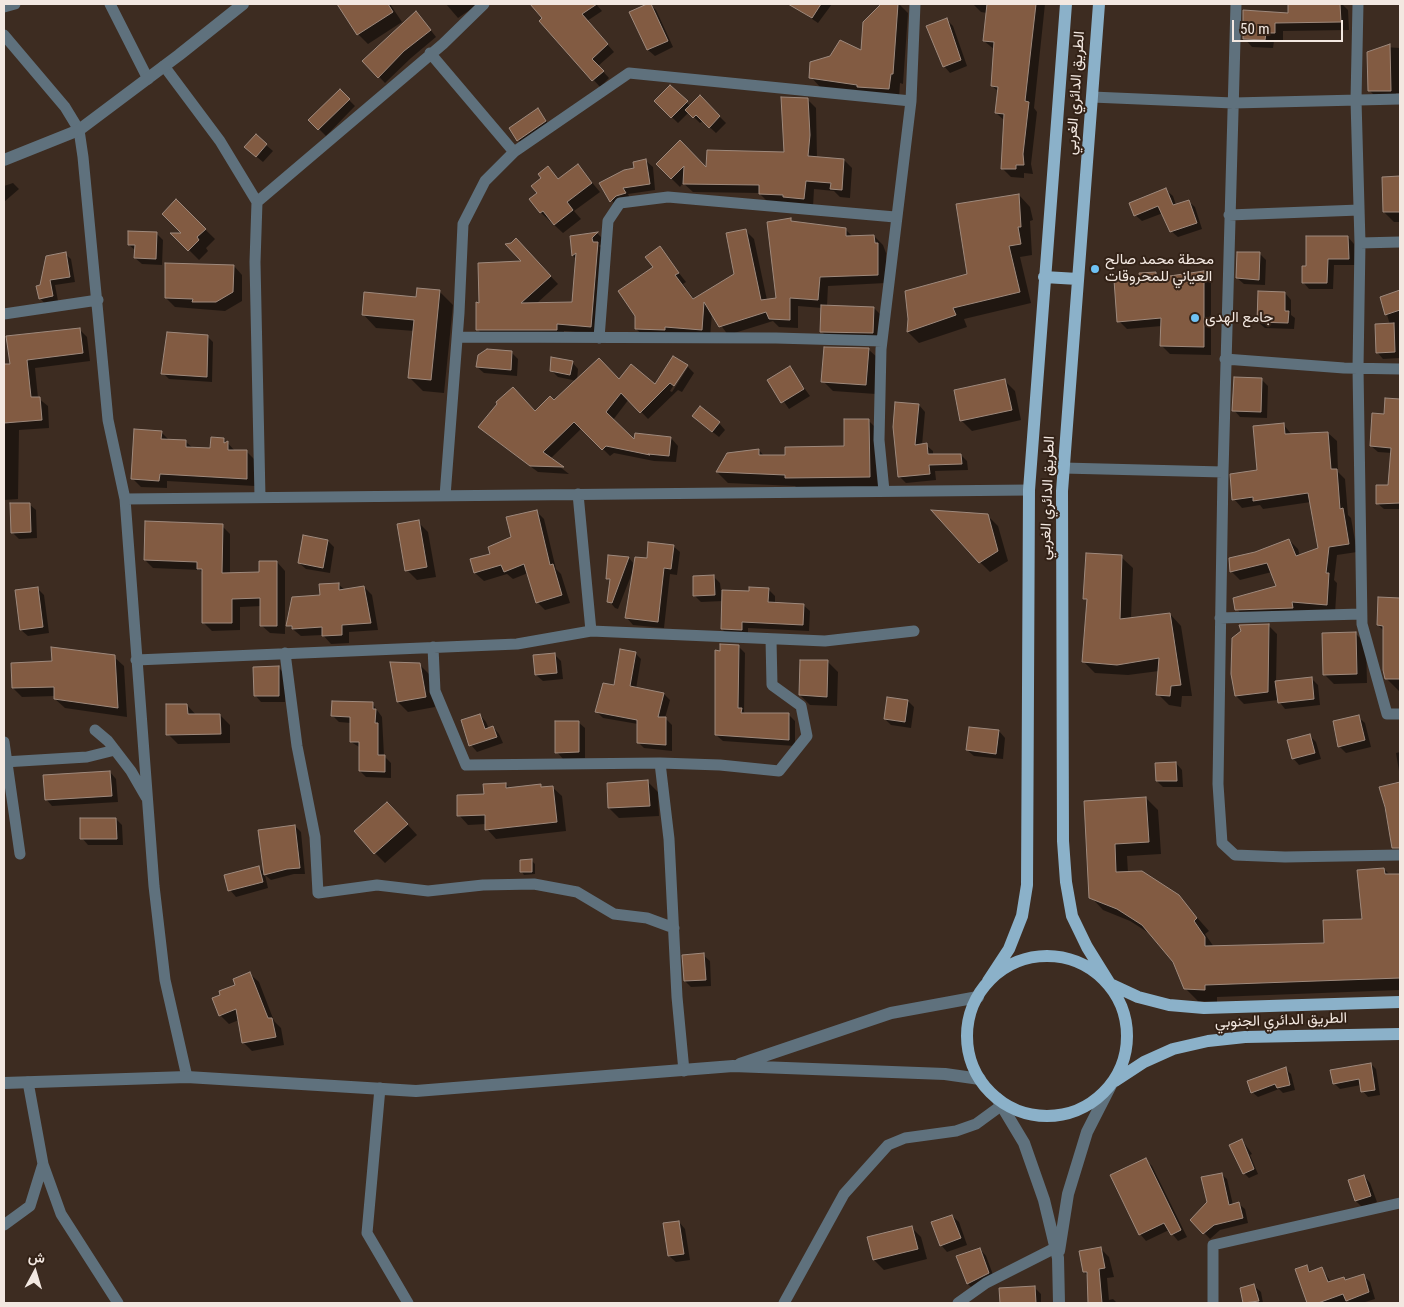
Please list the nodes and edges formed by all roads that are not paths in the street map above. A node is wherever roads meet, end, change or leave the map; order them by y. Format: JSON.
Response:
{"nodes":[{"id":1,"x":15,"y":4,"type":"edge"},
{"id":2,"x":110,"y":4,"type":"edge"},
{"id":3,"x":243,"y":4,"type":"edge"},
{"id":4,"x":484,"y":4,"type":"edge"},
{"id":5,"x":915,"y":4,"type":"edge"},
{"id":6,"x":1066,"y":4,"type":"edge"},
{"id":7,"x":1099,"y":4,"type":"edge"},
{"id":8,"x":1236,"y":4,"type":"edge"},
{"id":9,"x":1358,"y":4,"type":"edge"},
{"id":10,"x":4,"y":7,"type":"edge"},
{"id":11,"x":4,"y":36,"type":"edge"},
{"id":12,"x":430,"y":53,"type":"junction"},
{"id":13,"x":164,"y":66,"type":"junction"},
{"id":14,"x":148,"y":79,"type":"junction"},
{"id":15,"x":1092,"y":97,"type":"junction"},
{"id":16,"x":1400,"y":99,"type":"edge"},
{"id":17,"x":1356,"y":100,"type":"junction"},
{"id":18,"x":911,"y":101,"type":"junction"},
{"id":19,"x":1233,"y":103,"type":"junction"},
{"id":20,"x":79,"y":130,"type":"junction"},
{"id":21,"x":514,"y":152,"type":"junction"},
{"id":22,"x":4,"y":160,"type":"edge"},
{"id":23,"x":257,"y":202,"type":"junction"},
{"id":24,"x":1359,"y":210,"type":"junction"},
{"id":25,"x":1229,"y":215,"type":"junction"},
{"id":26,"x":895,"y":217,"type":"junction"},
{"id":27,"x":1360,"y":242,"type":"junction"},
{"id":28,"x":1400,"y":242,"type":"edge"},
{"id":29,"x":1044,"y":277,"type":"junction"},
{"id":30,"x":1078,"y":279,"type":"junction"},
{"id":31,"x":98,"y":300,"type":"junction"},
{"id":32,"x":4,"y":314,"type":"edge"},
{"id":33,"x":458,"y":337,"type":"junction"},
{"id":34,"x":599,"y":338,"type":"junction"},
{"id":35,"x":882,"y":341,"type":"junction"},
{"id":36,"x":1224,"y":359,"type":"junction"},
{"id":37,"x":1358,"y":368,"type":"junction"},
{"id":38,"x":1400,"y":369,"type":"edge"},
{"id":39,"x":1063,"y":468,"type":"junction"},
{"id":40,"x":1223,"y":472,"type":"junction"},
{"id":41,"x":1029,"y":490,"type":"junction"},
{"id":42,"x":884,"y":491,"type":"junction"},
{"id":43,"x":578,"y":494,"type":"junction"},
{"id":44,"x":445,"y":496,"type":"junction"},
{"id":45,"x":260,"y":497,"type":"junction"},
{"id":46,"x":125,"y":499,"type":"junction"},
{"id":47,"x":1361,"y":614,"type":"junction"},
{"id":48,"x":1220,"y":618,"type":"junction"},
{"id":49,"x":591,"y":631,"type":"junction"},
{"id":50,"x":914,"y":631,"type":"dead end"},
{"id":51,"x":771,"y":639,"type":"junction"},
{"id":52,"x":433,"y":647,"type":"junction"},
{"id":53,"x":285,"y":653,"type":"junction"},
{"id":54,"x":136,"y":660,"type":"junction"},
{"id":55,"x":1400,"y":714,"type":"edge"},
{"id":56,"x":94,"y":730,"type":"dead end"},
{"id":57,"x":4,"y":742,"type":"edge"},
{"id":58,"x":115,"y":750,"type":"junction"},
{"id":59,"x":5,"y":762,"type":"edge"},
{"id":60,"x":660,"y":763,"type":"junction"},
{"id":61,"x":148,"y":800,"type":"junction"},
{"id":62,"x":20,"y":854,"type":"dead end"},
{"id":63,"x":1400,"y":855,"type":"edge"},
{"id":64,"x":674,"y":928,"type":"junction"},
{"id":65,"x":988,"y":981,"type":"junction"},
{"id":66,"x":1110,"y":984,"type":"junction"},
{"id":67,"x":978,"y":997,"type":"junction"},
{"id":68,"x":1400,"y":1002,"type":"edge"},
{"id":69,"x":1400,"y":1034,"type":"edge"},
{"id":70,"x":733,"y":1066,"type":"junction"},
{"id":71,"x":684,"y":1071,"type":"junction"},
{"id":72,"x":187,"y":1076,"type":"junction"},
{"id":73,"x":980,"y":1079,"type":"junction"},
{"id":74,"x":28,"y":1082,"type":"junction"},
{"id":75,"x":4,"y":1083,"type":"edge"},
{"id":76,"x":1112,"y":1083,"type":"junction"},
{"id":77,"x":380,"y":1088,"type":"junction"},
{"id":78,"x":1000,"y":1102,"type":"junction"},
{"id":79,"x":43,"y":1164,"type":"junction"},
{"id":80,"x":1400,"y":1203,"type":"edge"},
{"id":81,"x":4,"y":1225,"type":"edge"},
{"id":82,"x":1056,"y":1253,"type":"junction"},
{"id":83,"x":118,"y":1303,"type":"edge"},
{"id":84,"x":408,"y":1303,"type":"edge"},
{"id":85,"x":784,"y":1303,"type":"edge"},
{"id":86,"x":958,"y":1303,"type":"edge"},
{"id":87,"x":1060,"y":1303,"type":"edge"},
{"id":88,"x":1213,"y":1303,"type":"edge"}],
"edges":[{"from":1,"to":10,"type":"street"},
{"from":2,"to":14,"type":"street"},
{"from":3,"to":13,"type":"street"},
{"from":4,"to":12,"type":"street"},
{"from":5,"to":18,"type":"street"},
{"from":6,"to":29,"type":"main road","name":"الطريق الدائري الغربي"},
{"from":7,"to":15,"type":"main road","name":"الطريق الدائري الغربي"},
{"from":8,"to":19,"type":"street"},
{"from":9,"to":17,"type":"street"},
{"from":11,"to":20,"type":"street"},
{"from":12,"to":21,"type":"street"},
{"from":12,"to":23,"type":"street"},
{"from":13,"to":14,"type":"street"},
{"from":13,"to":23,"type":"street"},
{"from":14,"to":20,"type":"street"},
{"from":15,"to":19,"type":"street"},
{"from":15,"to":30,"type":"main road","name":"الطريق الدائري الغربي"},
{"from":16,"to":17,"type":"street"},
{"from":17,"to":19,"type":"street"},
{"from":17,"to":24,"type":"street"},
{"from":18,"to":21,"type":"street"},
{"from":18,"to":26,"type":"street"},
{"from":19,"to":25,"type":"street"},
{"from":20,"to":22,"type":"street"},
{"from":20,"to":31,"type":"street"},
{"from":21,"to":33,"type":"street"},
{"from":23,"to":45,"type":"street"},
{"from":24,"to":25,"type":"street"},
{"from":24,"to":27,"type":"street"},
{"from":25,"to":36,"type":"street"},
{"from":26,"to":34,"type":"street"},
{"from":26,"to":35,"type":"street"},
{"from":27,"to":28,"type":"street"},
{"from":27,"to":37,"type":"street"},
{"from":29,"to":30,"type":"main road"},
{"from":29,"to":41,"type":"main road","name":"الطريق الدائري الغربي"},
{"from":30,"to":39,"type":"main road","name":"الطريق الدائري الغربي"},
{"from":31,"to":32,"type":"street"},
{"from":31,"to":46,"type":"street"},
{"from":33,"to":34,"type":"street"},
{"from":33,"to":44,"type":"street"},
{"from":34,"to":35,"type":"street"},
{"from":35,"to":42,"type":"street"},
{"from":36,"to":37,"type":"street"},
{"from":36,"to":40,"type":"street"},
{"from":37,"to":38,"type":"street"},
{"from":37,"to":47,"type":"street"},
{"from":39,"to":40,"type":"street"},
{"from":39,"to":66,"type":"main road","name":"الطريق الدائري الغربي"},
{"from":40,"to":48,"type":"street"},
{"from":41,"to":42,"type":"street"},
{"from":41,"to":65,"type":"main road","name":"الطريق الدائري الغربي"},
{"from":42,"to":43,"type":"street"},
{"from":43,"to":44,"type":"street"},
{"from":43,"to":49,"type":"street"},
{"from":44,"to":45,"type":"street"},
{"from":45,"to":46,"type":"street"},
{"from":46,"to":54,"type":"street"},
{"from":47,"to":48,"type":"street"},
{"from":47,"to":55,"type":"street"},
{"from":48,"to":63,"type":"street"},
{"from":49,"to":51,"type":"street"},
{"from":49,"to":52,"type":"street"},
{"from":50,"to":51,"type":"street"},
{"from":51,"to":60,"type":"street"},
{"from":52,"to":53,"type":"street"},
{"from":52,"to":60,"type":"street"},
{"from":53,"to":54,"type":"street"},
{"from":53,"to":64,"type":"street"},
{"from":54,"to":61,"type":"street"},
{"from":56,"to":58,"type":"street"},
{"from":57,"to":59,"type":"street"},
{"from":58,"to":59,"type":"street"},
{"from":58,"to":61,"type":"street"},
{"from":59,"to":62,"type":"street"},
{"from":60,"to":64,"type":"street"},
{"from":61,"to":72,"type":"street"},
{"from":64,"to":71,"type":"street"},
{"from":65,"to":66,"type":"main road"},
{"from":65,"to":67,"type":"main road"},
{"from":66,"to":68,"type":"main road","name":"الطريق الدائري الجنوبي"},
{"from":66,"to":76,"type":"main road"},
{"from":67,"to":70,"type":"street"},
{"from":67,"to":73,"type":"main road"},
{"from":69,"to":76,"type":"main road","name":"الطريق الدائري الجنوبي"},
{"from":70,"to":71,"type":"street"},
{"from":70,"to":73,"type":"street"},
{"from":71,"to":77,"type":"street"},
{"from":72,"to":74,"type":"street"},
{"from":72,"to":77,"type":"street"},
{"from":73,"to":78,"type":"main road"},
{"from":74,"to":75,"type":"street"},
{"from":74,"to":79,"type":"street"},
{"from":76,"to":78,"type":"main road"},
{"from":76,"to":82,"type":"street"},
{"from":77,"to":84,"type":"street"},
{"from":78,"to":82,"type":"street"},
{"from":78,"to":85,"type":"street"},
{"from":79,"to":81,"type":"street"},
{"from":79,"to":83,"type":"street"},
{"from":80,"to":88,"type":"street"},
{"from":82,"to":86,"type":"street"},
{"from":82,"to":87,"type":"street"}]}
